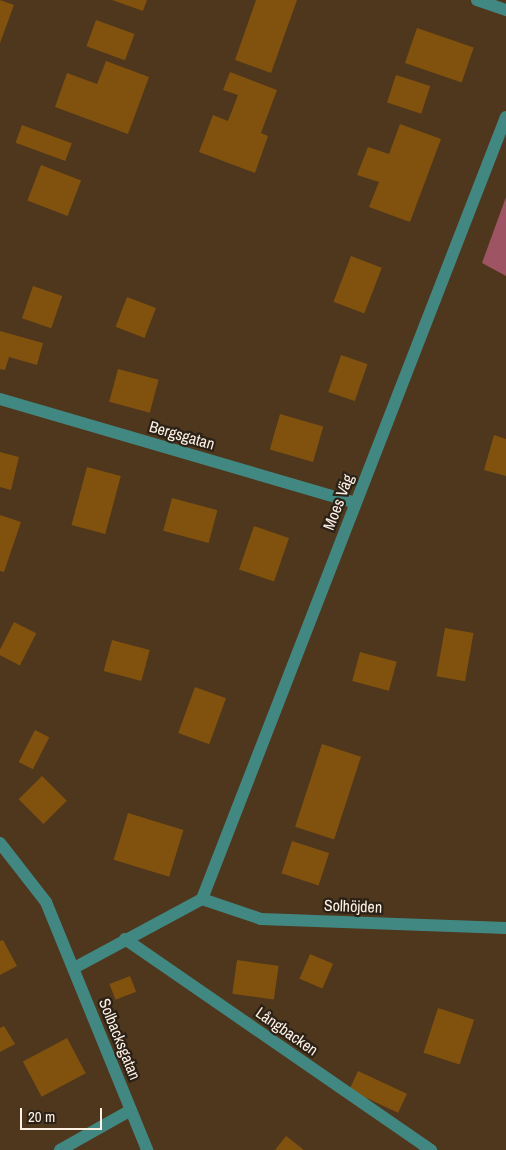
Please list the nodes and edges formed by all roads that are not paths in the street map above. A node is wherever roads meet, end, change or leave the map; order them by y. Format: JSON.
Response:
{"nodes":[{"id":1,"x":477,"y":0,"type":"edge"},
{"id":2,"x":506,"y":10,"type":"edge"},
{"id":3,"x":506,"y":117,"type":"edge"},
{"id":4,"x":0,"y":399,"type":"edge"},
{"id":5,"x":355,"y":503,"type":"junction"},
{"id":6,"x":0,"y":843,"type":"edge"},
{"id":7,"x":202,"y":899,"type":"junction"},
{"id":8,"x":506,"y":928,"type":"edge"},
{"id":9,"x":125,"y":939,"type":"junction"},
{"id":10,"x":74,"y":968,"type":"junction"},
{"id":11,"x":131,"y":1110,"type":"junction"},
{"id":12,"x":60,"y":1150,"type":"edge"},
{"id":13,"x":147,"y":1150,"type":"edge"},
{"id":14,"x":431,"y":1150,"type":"edge"}],
"edges":[{"from":1,"to":2,"type":"street"},
{"from":3,"to":5,"type":"street","name":"Moes Väg"},
{"from":4,"to":5,"type":"street","name":"Bergsgatan"},
{"from":5,"to":7,"type":"street","name":"Moes Väg"},
{"from":6,"to":10,"type":"street","name":"Solbacksgatan"},
{"from":7,"to":8,"type":"street","name":"Solhöjden"},
{"from":7,"to":9,"type":"street"},
{"from":9,"to":10,"type":"street"},
{"from":9,"to":14,"type":"street","name":"Långbacken"},
{"from":10,"to":11,"type":"street","name":"Solbacksgatan"},
{"from":11,"to":12,"type":"street"},
{"from":11,"to":13,"type":"street","name":"Solbacksgatan"}]}
